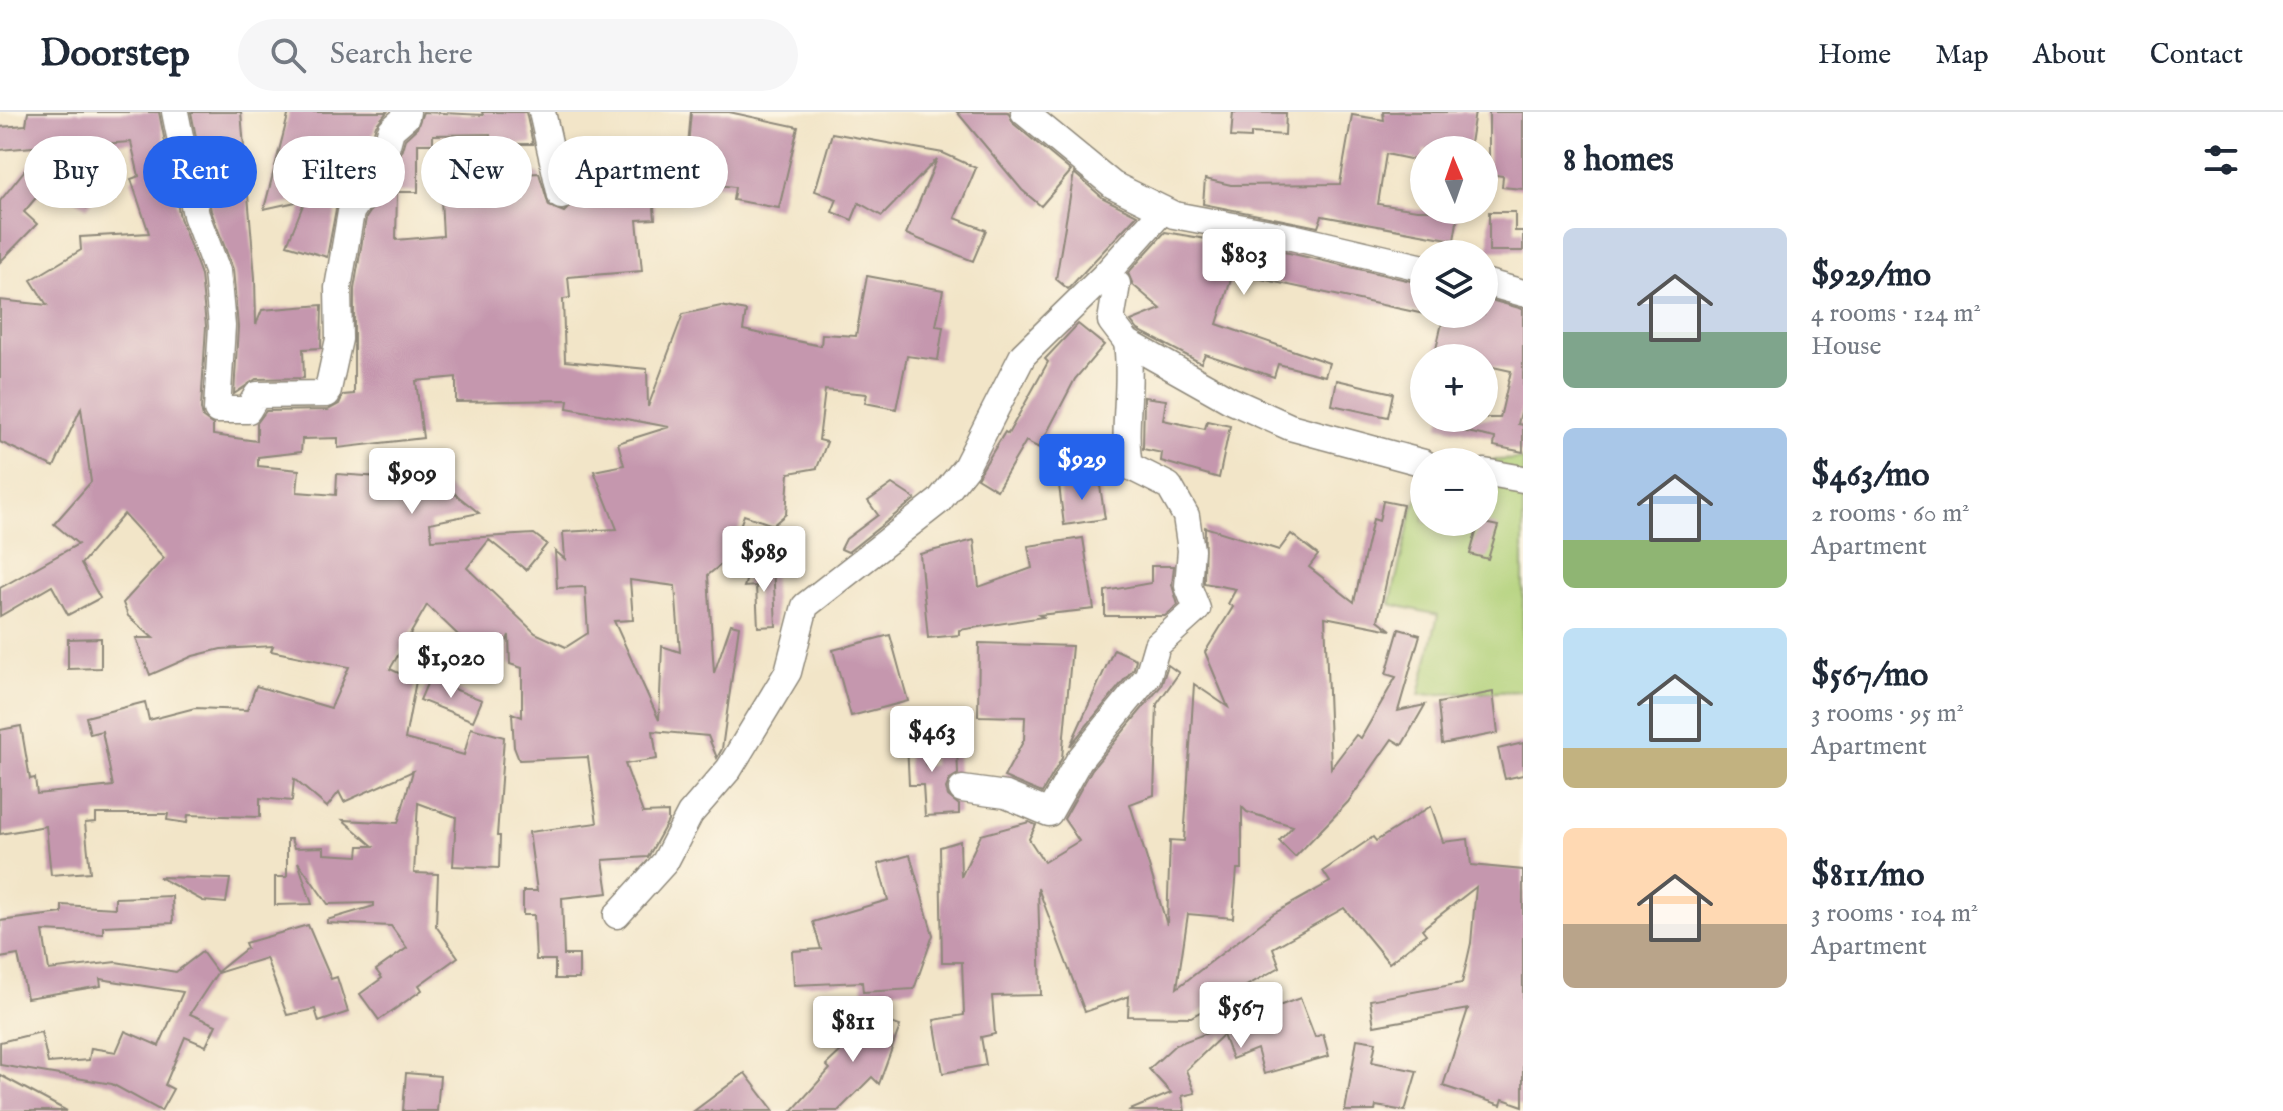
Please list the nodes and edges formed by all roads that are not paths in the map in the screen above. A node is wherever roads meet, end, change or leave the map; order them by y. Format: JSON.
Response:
{"nodes":[{"id":1,"x":175,"y":112,"type":"edge"},
{"id":2,"x":407,"y":112,"type":"edge"},
{"id":3,"x":542,"y":112,"type":"edge"},
{"id":4,"x":1024,"y":112,"type":"edge"},
{"id":5,"x":548,"y":139,"type":"edge"},
{"id":6,"x":1163,"y":210,"type":"junction"},
{"id":7,"x":1410,"y":265,"type":"edge"},
{"id":8,"x":1106,"y":274,"type":"junction"},
{"id":9,"x":1498,"y":286,"type":"edge"},
{"id":10,"x":1523,"y":293,"type":"edge"},
{"id":11,"x":1127,"y":342,"type":"junction"},
{"id":12,"x":1410,"y":459,"type":"edge"},
{"id":13,"x":1498,"y":475,"type":"edge"},
{"id":14,"x":1523,"y":479,"type":"edge"},
{"id":15,"x":962,"y":789,"type":"dead end"},
{"id":16,"x":617,"y":915,"type":"dead end"}],
"edges":[{"from":1,"to":2,"type":"street"},
{"from":3,"to":5,"type":"street"},
{"from":4,"to":6,"type":"street"},
{"from":6,"to":7,"type":"street"},
{"from":6,"to":8,"type":"street"},
{"from":8,"to":11,"type":"street"},
{"from":8,"to":16,"type":"street"},
{"from":9,"to":10,"type":"street"},
{"from":11,"to":12,"type":"street"},
{"from":11,"to":15,"type":"street"},
{"from":13,"to":14,"type":"street"}]}
